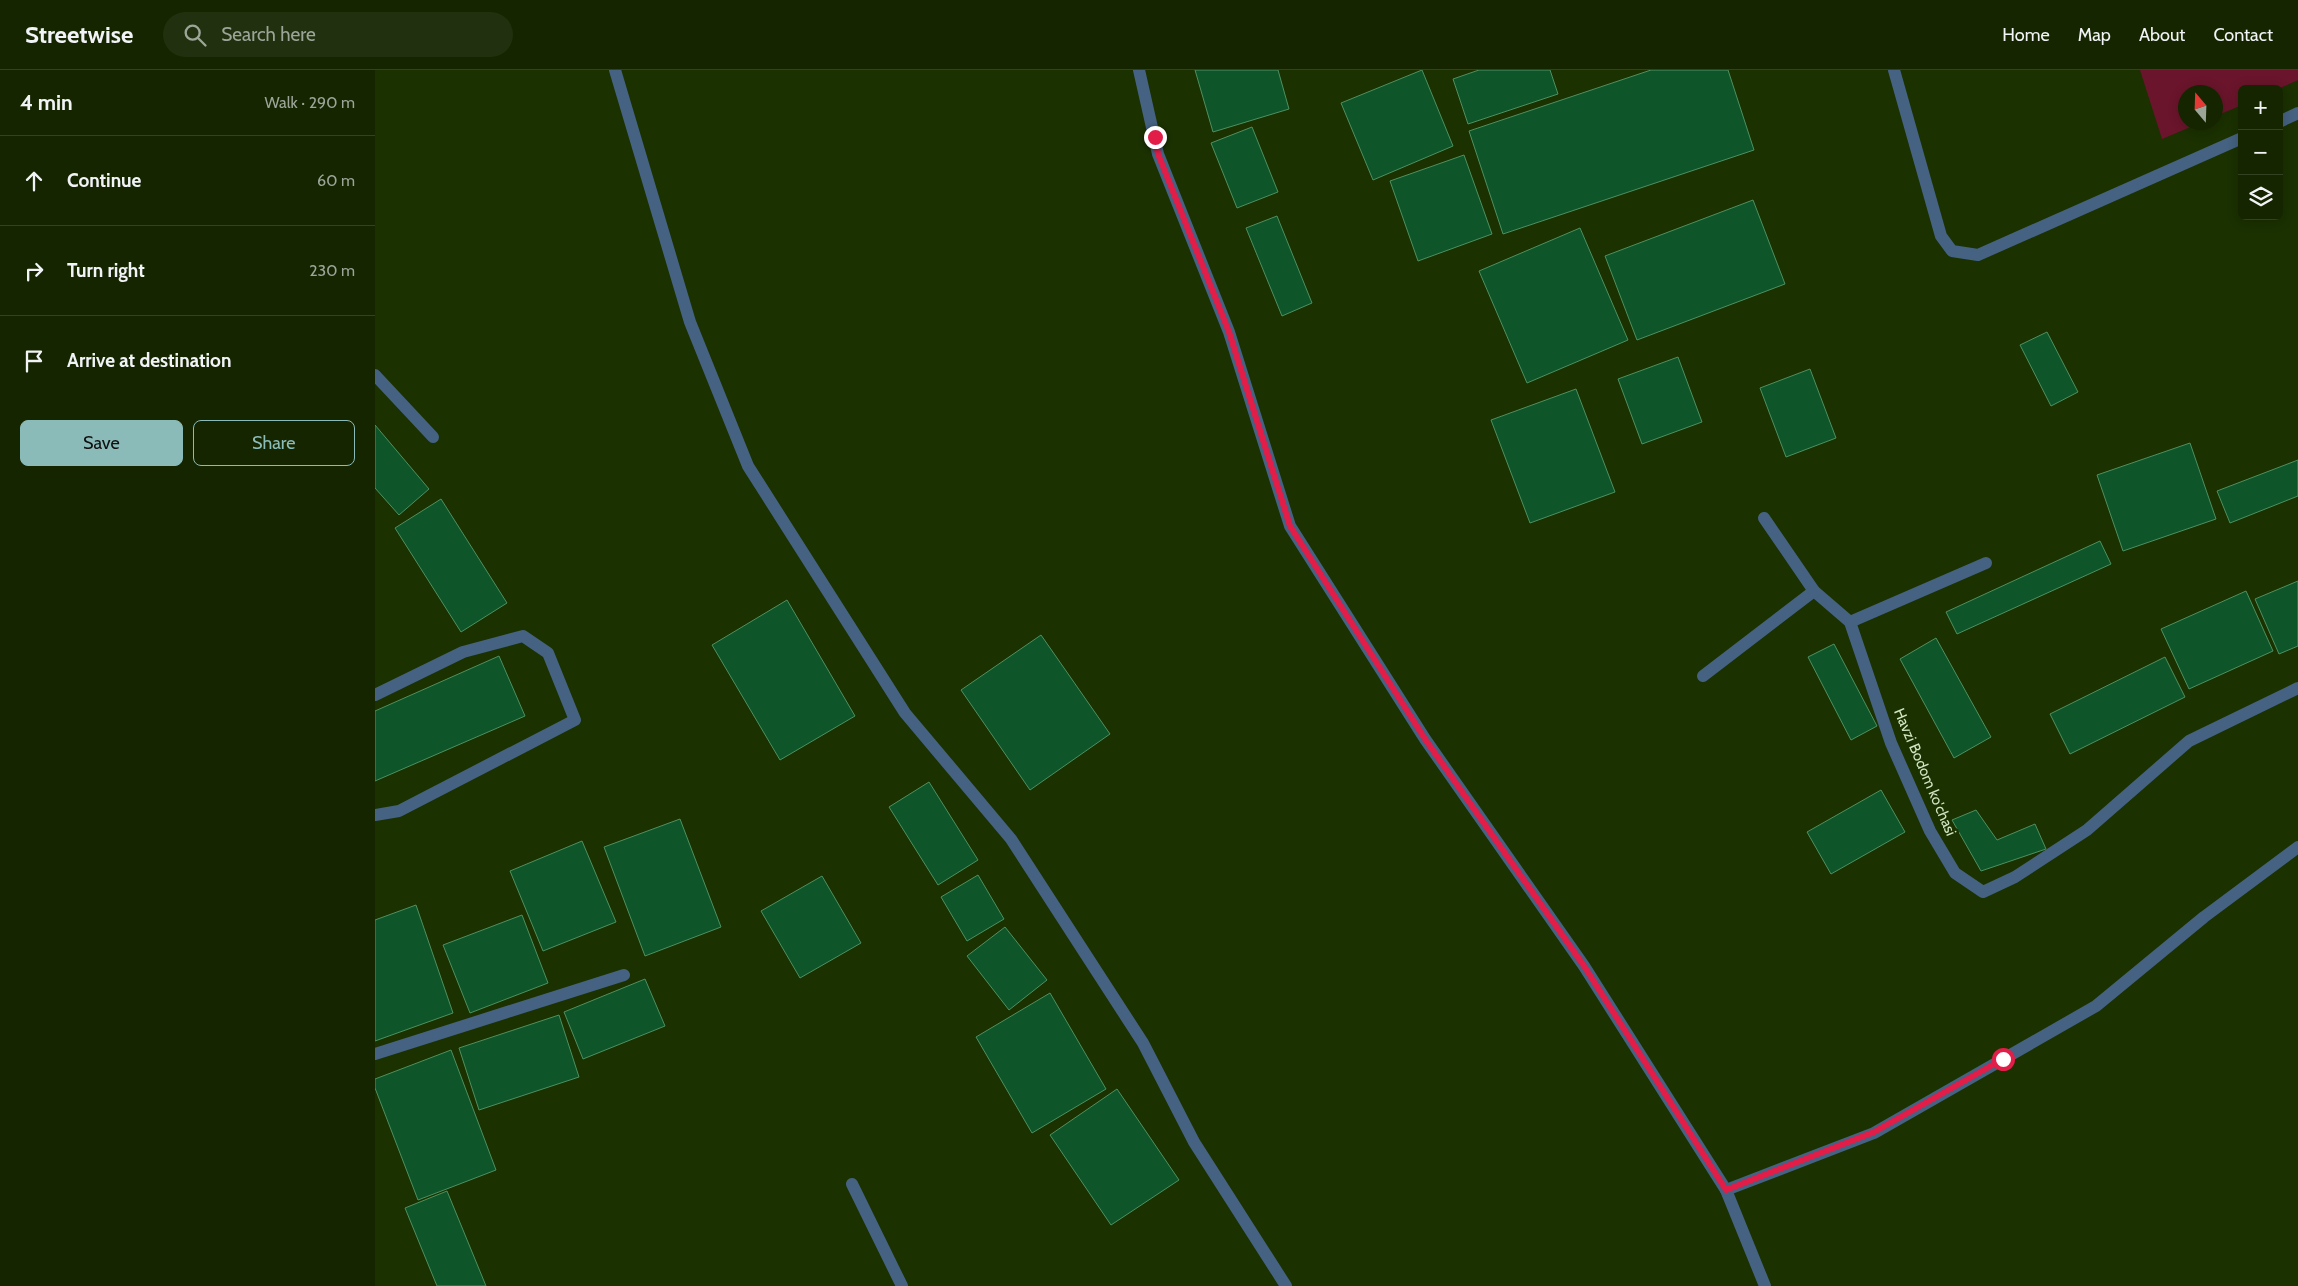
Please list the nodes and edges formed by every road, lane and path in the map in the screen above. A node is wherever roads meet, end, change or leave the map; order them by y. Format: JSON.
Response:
{"nodes":[{"id":1,"x":615,"y":70,"type":"edge"},
{"id":2,"x":1139,"y":70,"type":"edge"},
{"id":3,"x":1894,"y":70,"type":"edge"},
{"id":4,"x":2298,"y":113,"type":"edge"},
{"id":5,"x":2283,"y":120,"type":"edge"},
{"id":6,"x":2238,"y":140,"type":"edge"},
{"id":7,"x":375,"y":375,"type":"edge"},
{"id":8,"x":433,"y":437,"type":"dead end"},
{"id":9,"x":1764,"y":518,"type":"dead end"},
{"id":10,"x":1986,"y":563,"type":"dead end"},
{"id":11,"x":1814,"y":591,"type":"junction"},
{"id":12,"x":1850,"y":622,"type":"junction"},
{"id":13,"x":1703,"y":676,"type":"dead end"},
{"id":14,"x":2298,"y":688,"type":"edge"},
{"id":15,"x":375,"y":695,"type":"edge"},
{"id":16,"x":375,"y":815,"type":"edge"},
{"id":17,"x":2298,"y":847,"type":"edge"},
{"id":18,"x":624,"y":975,"type":"dead end"},
{"id":19,"x":375,"y":1054,"type":"edge"},
{"id":20,"x":852,"y":1184,"type":"dead end"},
{"id":21,"x":1726,"y":1190,"type":"junction"},
{"id":22,"x":902,"y":1286,"type":"edge"},
{"id":23,"x":1286,"y":1286,"type":"edge"},
{"id":24,"x":1765,"y":1286,"type":"edge"}],
"edges":[{"from":1,"to":23,"type":"street"},
{"from":2,"to":21,"type":"street"},
{"from":3,"to":6,"type":"street"},
{"from":4,"to":5,"type":"street"},
{"from":7,"to":8,"type":"street"},
{"from":9,"to":11,"type":"street"},
{"from":10,"to":12,"type":"street"},
{"from":11,"to":12,"type":"street"},
{"from":11,"to":13,"type":"street"},
{"from":12,"to":14,"type":"street","name":"Havzi Bodom ko'chasi"},
{"from":15,"to":16,"type":"street"},
{"from":17,"to":21,"type":"street"},
{"from":18,"to":19,"type":"street"},
{"from":20,"to":22,"type":"street"},
{"from":21,"to":24,"type":"street"}]}
